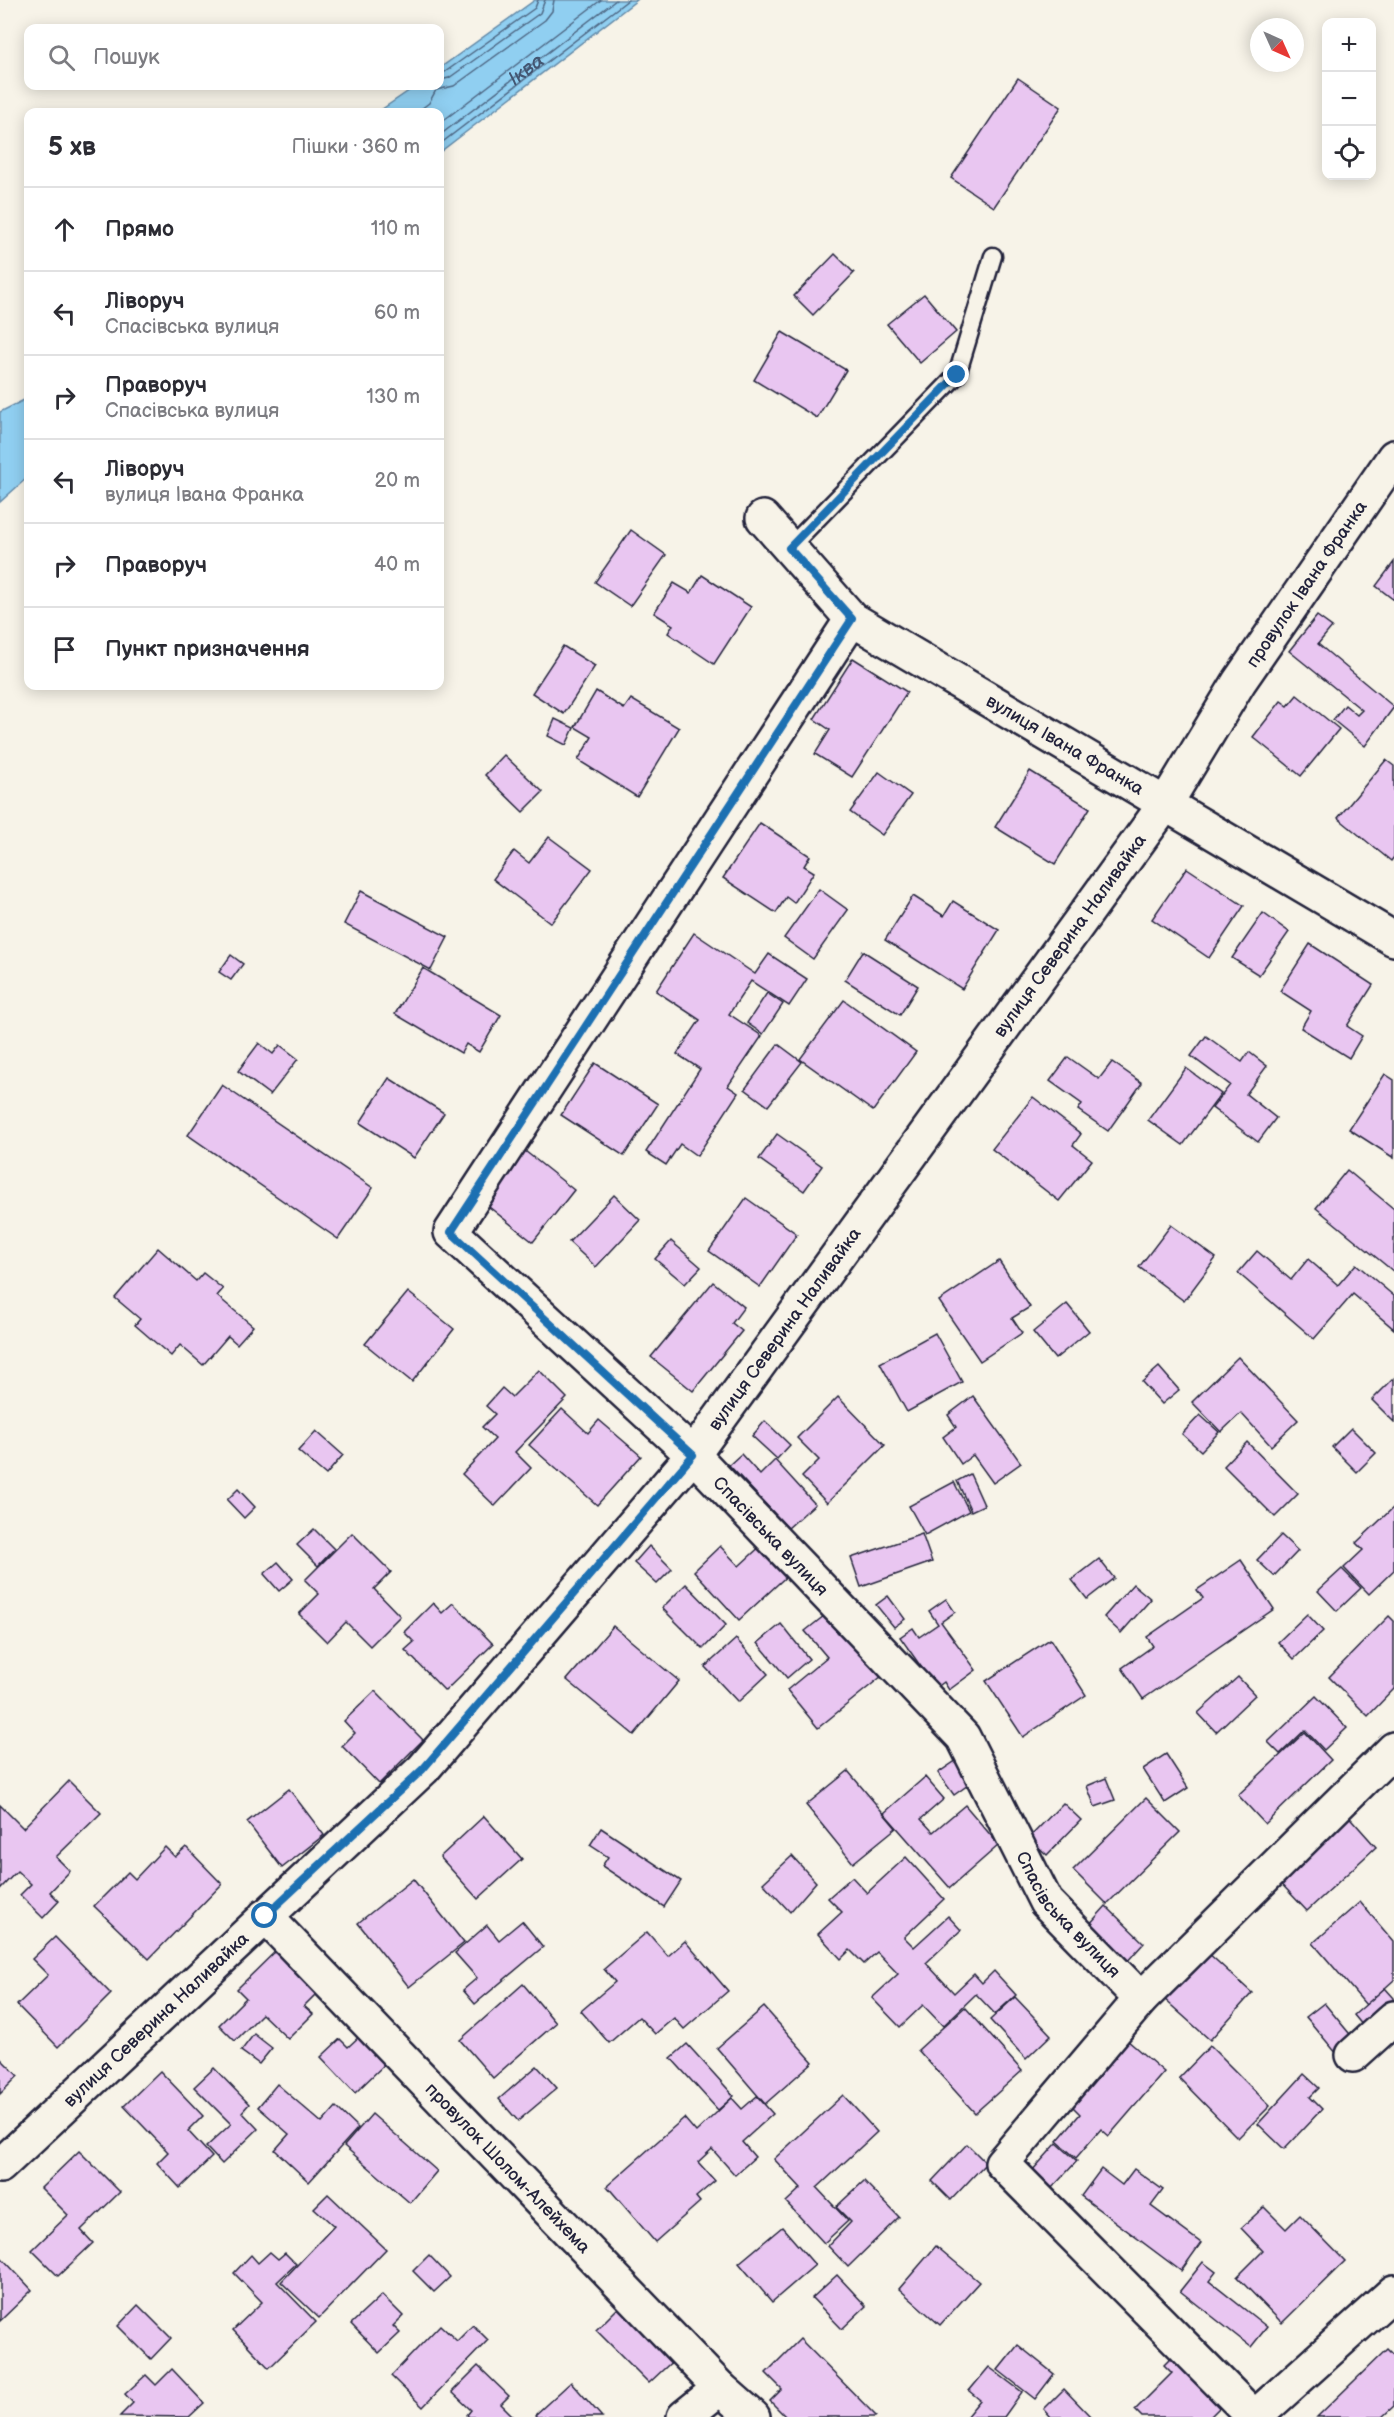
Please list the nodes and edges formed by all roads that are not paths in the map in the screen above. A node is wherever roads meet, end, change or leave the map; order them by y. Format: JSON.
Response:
{"nodes":[{"id":1,"x":993,"y":255,"type":"dead end"},
{"id":2,"x":1394,"y":457,"type":"edge"},
{"id":3,"x":763,"y":518,"type":"dead end"},
{"id":4,"x":789,"y":548,"type":"junction"},
{"id":5,"x":852,"y":619,"type":"junction"},
{"id":6,"x":1239,"y":682,"type":"joint"},
{"id":7,"x":1166,"y":803,"type":"junction"},
{"id":8,"x":1394,"y":939,"type":"edge"},
{"id":9,"x":693,"y":1455,"type":"junction"},
{"id":10,"x":1394,"y":1749,"type":"edge"},
{"id":11,"x":265,"y":1916,"type":"junction"},
{"id":12,"x":1141,"y":1999,"type":"junction"},
{"id":13,"x":1394,"y":2018,"type":"edge"},
{"id":14,"x":1353,"y":2055,"type":"dead end"},
{"id":15,"x":0,"y":2166,"type":"edge"},
{"id":16,"x":1394,"y":2292,"type":"edge"},
{"id":17,"x":720,"y":2388,"type":"junction"},
{"id":18,"x":684,"y":2417,"type":"edge"},
{"id":19,"x":753,"y":2417,"type":"edge"},
{"id":20,"x":1255,"y":2417,"type":"edge"}],
"edges":[{"from":1,"to":4,"type":"lane"},
{"from":2,"to":6,"type":"street","name":"провулок Івана Франка"},
{"from":3,"to":4,"type":"street","name":"вулиця Івана Франка"},
{"from":4,"to":5,"type":"street","name":"вулиця Івана Франка"},
{"from":5,"to":7,"type":"street","name":"вулиця Івана Франка"},
{"from":5,"to":9,"type":"street","name":"Спасівська вулиця"},
{"from":6,"to":7,"type":"street","name":"вулиця Северина Наливайка"},
{"from":7,"to":8,"type":"street","name":"вулиця Івана Франка"},
{"from":7,"to":9,"type":"street","name":"вулиця Северина Наливайка"},
{"from":9,"to":11,"type":"street","name":"вулиця Северина Наливайка"},
{"from":9,"to":12,"type":"street","name":"Спасівська вулиця"},
{"from":10,"to":12,"type":"street"},
{"from":11,"to":15,"type":"street","name":"вулиця Северина Наливайка"},
{"from":11,"to":17,"type":"street","name":"провулок Шолом-Алейхема"},
{"from":12,"to":20,"type":"street"},
{"from":13,"to":14,"type":"street"},
{"from":16,"to":20,"type":"street"},
{"from":17,"to":18,"type":"street"},
{"from":17,"to":19,"type":"street","name":"провулок Шолом-Алейхема"}]}
